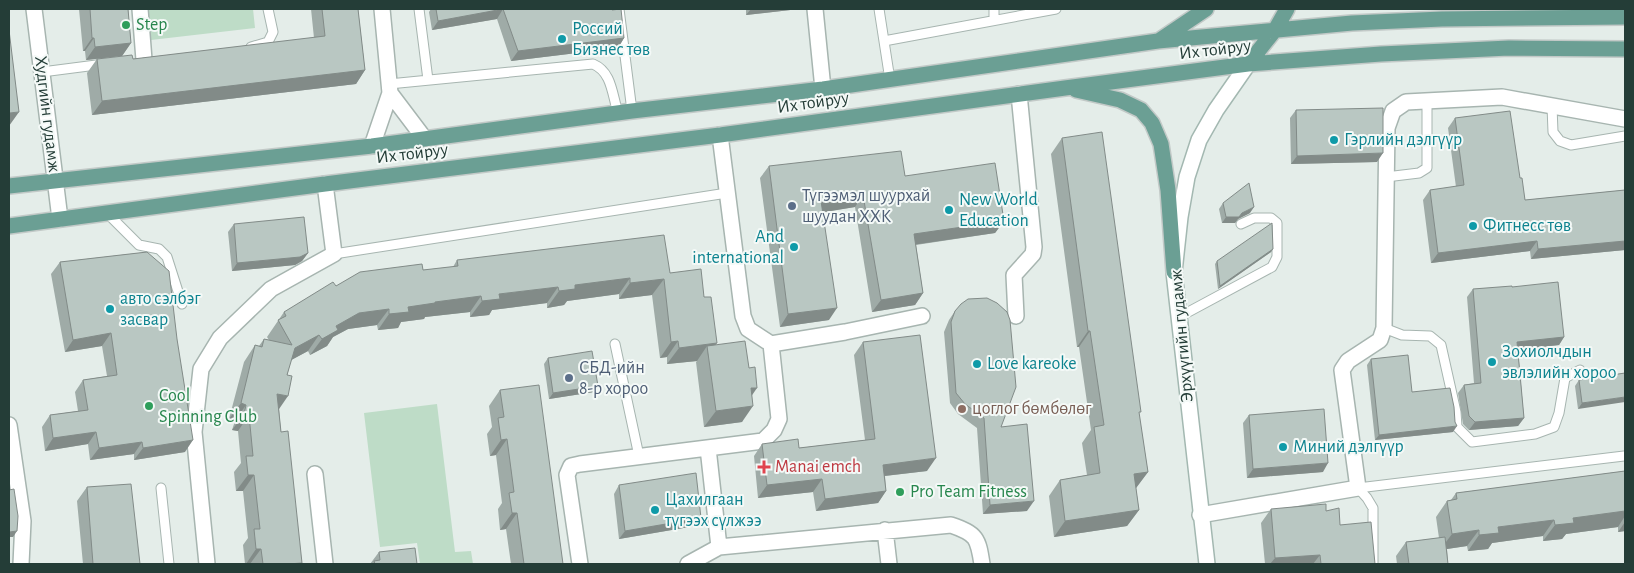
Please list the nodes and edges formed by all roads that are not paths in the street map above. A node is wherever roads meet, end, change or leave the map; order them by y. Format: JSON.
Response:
{"nodes":[{"id":1,"x":34,"y":9,"type":"edge"},
{"id":2,"x":140,"y":9,"type":"edge"},
{"id":3,"x":268,"y":9,"type":"edge"},
{"id":4,"x":382,"y":9,"type":"edge"},
{"id":5,"x":419,"y":9,"type":"edge"},
{"id":6,"x":619,"y":9,"type":"edge"},
{"id":7,"x":815,"y":9,"type":"edge"},
{"id":8,"x":879,"y":9,"type":"edge"},
{"id":9,"x":994,"y":9,"type":"edge"},
{"id":10,"x":1056,"y":9,"type":"edge"},
{"id":11,"x":1206,"y":9,"type":"edge"},
{"id":12,"x":1287,"y":9,"type":"edge"},
{"id":13,"x":1418,"y":9,"type":"edge"},
{"id":14,"x":1625,"y":17,"type":"edge"},
{"id":15,"x":1442,"y":19,"type":"junction"},
{"id":16,"x":994,"y":20,"type":"junction"},
{"id":17,"x":1275,"y":30,"type":"junction"},
{"id":18,"x":884,"y":41,"type":"junction"},
{"id":19,"x":1158,"y":41,"type":"junction"},
{"id":20,"x":242,"y":48,"type":"edge"},
{"id":21,"x":1625,"y":49,"type":"edge"},
{"id":22,"x":144,"y":60,"type":"edge"},
{"id":23,"x":116,"y":63,"type":"edge"},
{"id":24,"x":1248,"y":64,"type":"junction"},
{"id":25,"x":42,"y":72,"type":"junction"},
{"id":26,"x":428,"y":80,"type":"junction"},
{"id":27,"x":890,"y":80,"type":"junction"},
{"id":28,"x":823,"y":88,"type":"junction"},
{"id":29,"x":1065,"y":88,"type":"junction"},
{"id":30,"x":390,"y":89,"type":"junction"},
{"id":31,"x":1019,"y":94,"type":"junction"},
{"id":32,"x":1427,"y":101,"type":"junction"},
{"id":33,"x":1552,"y":106,"type":"junction"},
{"id":34,"x":625,"y":112,"type":"junction"},
{"id":35,"x":1625,"y":118,"type":"edge"},
{"id":36,"x":720,"y":135,"type":"junction"},
{"id":37,"x":1625,"y":136,"type":"edge"},
{"id":38,"x":424,"y":138,"type":"junction"},
{"id":39,"x":372,"y":146,"type":"junction"},
{"id":40,"x":1386,"y":177,"type":"junction"},
{"id":41,"x":56,"y":180,"type":"junction"},
{"id":42,"x":325,"y":184,"type":"junction"},
{"id":43,"x":9,"y":186,"type":"edge"},
{"id":44,"x":727,"y":193,"type":"junction"},
{"id":45,"x":106,"y":213,"type":"junction"},
{"id":46,"x":60,"y":219,"type":"junction"},
{"id":47,"x":1241,"y":224,"type":"edge"},
{"id":48,"x":9,"y":226,"type":"edge"},
{"id":49,"x":334,"y":254,"type":"junction"},
{"id":50,"x":1174,"y":272,"type":"junction"},
{"id":51,"x":182,"y":304,"type":"dead end"},
{"id":52,"x":922,"y":316,"type":"dead end"},
{"id":53,"x":1016,"y":316,"type":"dead end"},
{"id":54,"x":1179,"y":317,"type":"junction"},
{"id":55,"x":1384,"y":328,"type":"junction"},
{"id":56,"x":615,"y":344,"type":"dead end"},
{"id":57,"x":771,"y":344,"type":"junction"},
{"id":58,"x":1580,"y":370,"type":"dead end"},
{"id":59,"x":9,"y":425,"type":"edge"},
{"id":60,"x":708,"y":448,"type":"junction"},
{"id":61,"x":639,"y":456,"type":"junction"},
{"id":62,"x":1624,"y":456,"type":"dead end"},
{"id":63,"x":315,"y":474,"type":"dead end"},
{"id":64,"x":161,"y":488,"type":"dead end"},
{"id":65,"x":1358,"y":488,"type":"junction"},
{"id":66,"x":1200,"y":515,"type":"junction"},
{"id":67,"x":885,"y":530,"type":"junction"},
{"id":68,"x":720,"y":547,"type":"junction"},
{"id":69,"x":21,"y":564,"type":"edge"},
{"id":70,"x":169,"y":564,"type":"edge"},
{"id":71,"x":207,"y":564,"type":"edge"},
{"id":72,"x":325,"y":564,"type":"edge"},
{"id":73,"x":580,"y":564,"type":"edge"},
{"id":74,"x":688,"y":564,"type":"edge"},
{"id":75,"x":889,"y":564,"type":"edge"},
{"id":76,"x":982,"y":564,"type":"edge"},
{"id":77,"x":1206,"y":564,"type":"edge"},
{"id":78,"x":1374,"y":564,"type":"edge"}],
"edges":[{"from":1,"to":25,"type":"street","name":"Худгийн гудамж"},
{"from":2,"to":22,"type":"street"},
{"from":3,"to":20,"type":"lane"},
{"from":4,"to":30,"type":"street"},
{"from":5,"to":26,"type":"lane"},
{"from":6,"to":34,"type":"lane"},
{"from":7,"to":28,"type":"street"},
{"from":8,"to":18,"type":"lane"},
{"from":9,"to":16,"type":"lane"},
{"from":10,"to":16,"type":"lane"},
{"from":11,"to":19,"type":"main road"},
{"from":12,"to":17,"type":"main road"},
{"from":13,"to":15,"type":"main road"},
{"from":14,"to":15,"type":"main road","name":"Их тойруу"},
{"from":15,"to":17,"type":"main road","name":"Их тойруу"},
{"from":16,"to":18,"type":"lane"},
{"from":17,"to":19,"type":"main road","name":"Их тойруу"},
{"from":17,"to":24,"type":"main road"},
{"from":18,"to":27,"type":"lane"},
{"from":19,"to":27,"type":"main road","name":"Их тойруу"},
{"from":21,"to":24,"type":"main road","name":"Их тойруу"},
{"from":23,"to":25,"type":"lane"},
{"from":24,"to":29,"type":"main road","name":"Их тойруу"},
{"from":24,"to":50,"type":"street","name":"Эрхүүгийн гудамж"},
{"from":25,"to":41,"type":"street","name":"Худгийн гудамж"},
{"from":26,"to":30,"type":"lane"},
{"from":26,"to":34,"type":"lane"},
{"from":27,"to":28,"type":"main road","name":"Их тойруу"},
{"from":28,"to":34,"type":"main road","name":"Их тойруу"},
{"from":29,"to":31,"type":"main road","name":"Их тойруу"},
{"from":29,"to":50,"type":"main road"},
{"from":30,"to":38,"type":"street"},
{"from":30,"to":39,"type":"street"},
{"from":31,"to":36,"type":"main road","name":"Их тойруу"},
{"from":31,"to":53,"type":"street"},
{"from":32,"to":33,"type":"street"},
{"from":32,"to":40,"type":"street"},
{"from":32,"to":40,"type":"lane"},
{"from":33,"to":35,"type":"street"},
{"from":33,"to":37,"type":"lane"},
{"from":34,"to":38,"type":"main road","name":"Их тойруу"},
{"from":36,"to":42,"type":"main road","name":"Их тойруу"},
{"from":36,"to":44,"type":"street"},
{"from":38,"to":39,"type":"main road","name":"Их тойруу"},
{"from":39,"to":41,"type":"main road","name":"Их тойруу"},
{"from":40,"to":55,"type":"street"},
{"from":41,"to":43,"type":"main road","name":"Их тойруу"},
{"from":41,"to":46,"type":"street","name":"Худгийн гудамж"},
{"from":42,"to":45,"type":"main road","name":"Их тойруу"},
{"from":42,"to":49,"type":"street"},
{"from":44,"to":49,"type":"lane"},
{"from":44,"to":57,"type":"street"},
{"from":45,"to":46,"type":"main road","name":"Их тойруу"},
{"from":45,"to":51,"type":"lane"},
{"from":46,"to":48,"type":"main road","name":"Их тойруу"},
{"from":47,"to":54,"type":"lane"},
{"from":49,"to":71,"type":"street"},
{"from":50,"to":54,"type":"street","name":"Эрхүүгийн гудамж"},
{"from":52,"to":57,"type":"street"},
{"from":54,"to":66,"type":"street","name":"Эрхүүгийн гудамж"},
{"from":55,"to":58,"type":"lane"},
{"from":55,"to":65,"type":"street"},
{"from":56,"to":61,"type":"lane"},
{"from":57,"to":60,"type":"street"},
{"from":59,"to":69,"type":"street"},
{"from":60,"to":61,"type":"street"},
{"from":60,"to":68,"type":"street"},
{"from":61,"to":73,"type":"street"},
{"from":62,"to":65,"type":"lane"},
{"from":63,"to":72,"type":"street"},
{"from":64,"to":70,"type":"lane"},
{"from":65,"to":66,"type":"street"},
{"from":65,"to":78,"type":"lane"},
{"from":66,"to":77,"type":"street","name":"Эрхүүгийн гудамж"},
{"from":67,"to":68,"type":"street"},
{"from":67,"to":75,"type":"street"},
{"from":67,"to":76,"type":"street"},
{"from":68,"to":74,"type":"street"}]}
